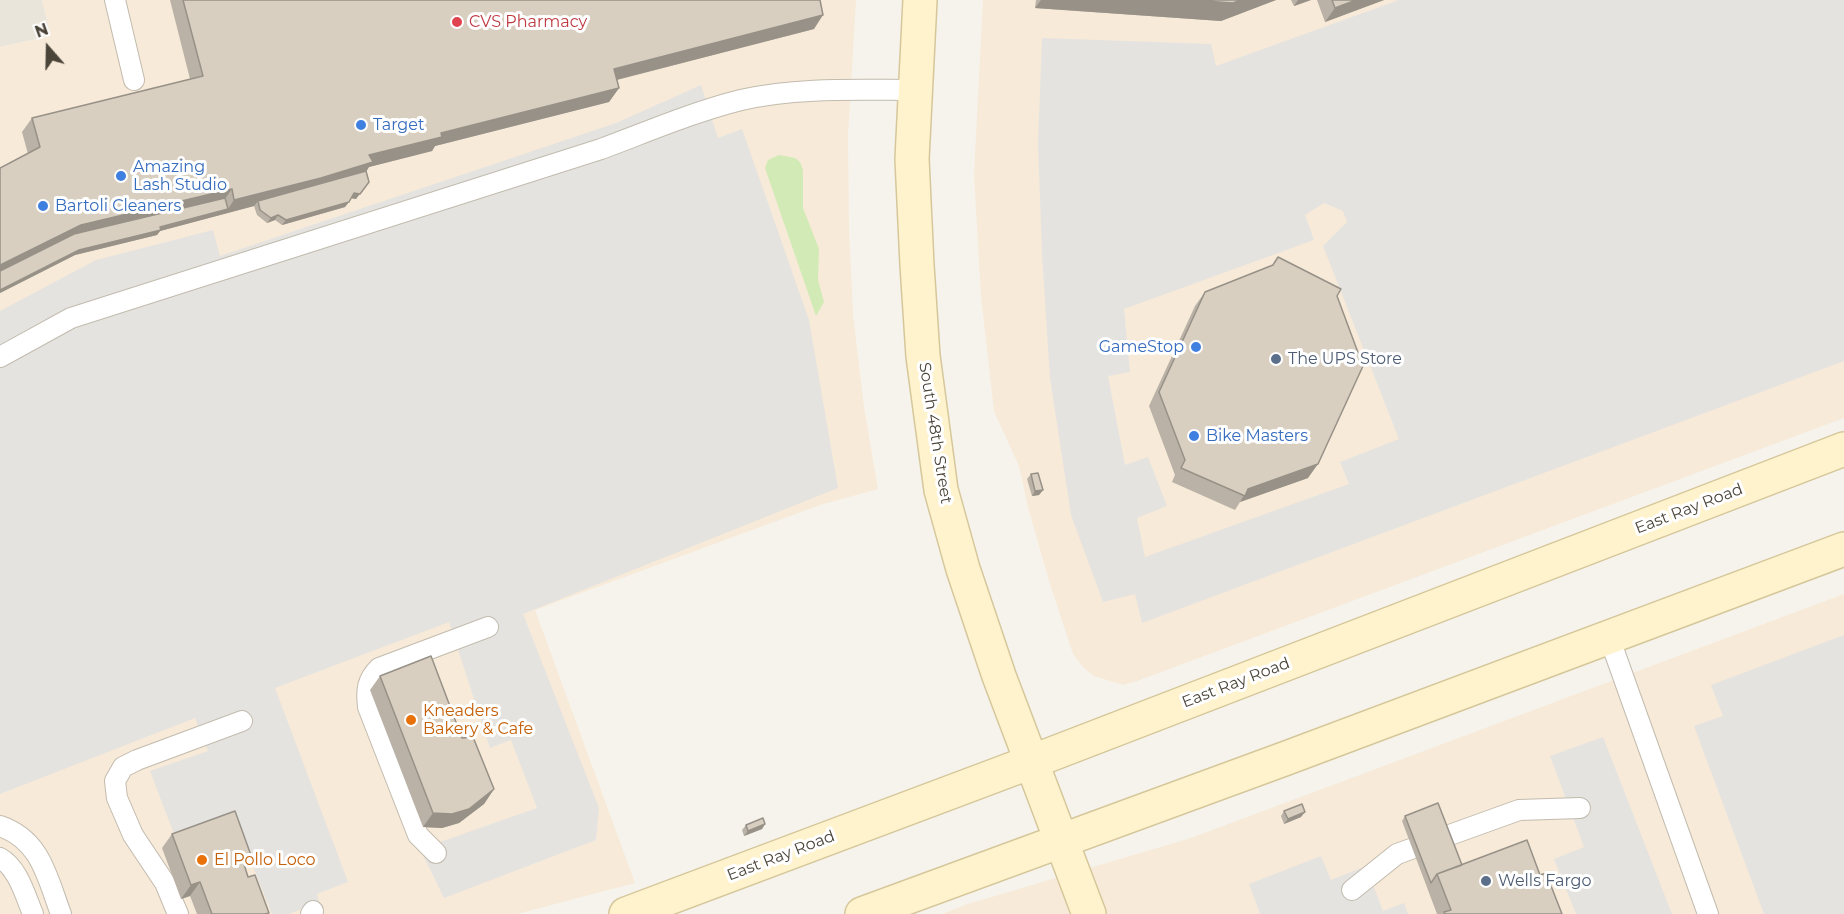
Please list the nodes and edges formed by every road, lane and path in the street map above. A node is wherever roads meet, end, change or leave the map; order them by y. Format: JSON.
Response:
{"nodes":[{"id":1,"x":115,"y":0,"type":"edge"},
{"id":2,"x":920,"y":0,"type":"edge"},
{"id":3,"x":134,"y":80,"type":"dead end"},
{"id":4,"x":915,"y":90,"type":"junction"},
{"id":5,"x":0,"y":357,"type":"edge"},
{"id":6,"x":1844,"y":449,"type":"edge"},
{"id":7,"x":1844,"y":549,"type":"edge"},
{"id":8,"x":488,"y":627,"type":"dead end"},
{"id":9,"x":1609,"y":637,"type":"junction"},
{"id":10,"x":242,"y":721,"type":"dead end"},
{"id":11,"x":1031,"y":762,"type":"junction"},
{"id":12,"x":1580,"y":808,"type":"dead end"},
{"id":13,"x":0,"y":826,"type":"edge"},
{"id":14,"x":1062,"y":839,"type":"junction"},
{"id":15,"x":436,"y":853,"type":"dead end"},
{"id":16,"x":0,"y":858,"type":"edge"},
{"id":17,"x":1352,"y":890,"type":"dead end"},
{"id":18,"x":33,"y":914,"type":"edge"},
{"id":19,"x":61,"y":914,"type":"edge"},
{"id":20,"x":178,"y":914,"type":"edge"},
{"id":21,"x":626,"y":914,"type":"edge"},
{"id":22,"x":862,"y":914,"type":"edge"},
{"id":23,"x":1089,"y":914,"type":"edge"},
{"id":24,"x":1708,"y":914,"type":"edge"}],
"edges":[{"from":1,"to":3,"type":"lane"},
{"from":2,"to":4,"type":"main road","name":"South 48th Street"},
{"from":4,"to":5,"type":"lane"},
{"from":4,"to":11,"type":"main road","name":"South 48th Street"},
{"from":6,"to":11,"type":"main road","name":"East Ray Road"},
{"from":7,"to":9,"type":"main road"},
{"from":8,"to":15,"type":"lane"},
{"from":9,"to":14,"type":"main road"},
{"from":9,"to":24,"type":"lane"},
{"from":10,"to":20,"type":"lane"},
{"from":11,"to":14,"type":"main road","name":"South 48th Street"},
{"from":11,"to":21,"type":"main road","name":"East Ray Road"},
{"from":12,"to":17,"type":"lane"},
{"from":13,"to":19,"type":"lane"},
{"from":14,"to":22,"type":"main road"},
{"from":14,"to":23,"type":"main road","name":"South 48th Street"},
{"from":16,"to":18,"type":"lane"}]}
